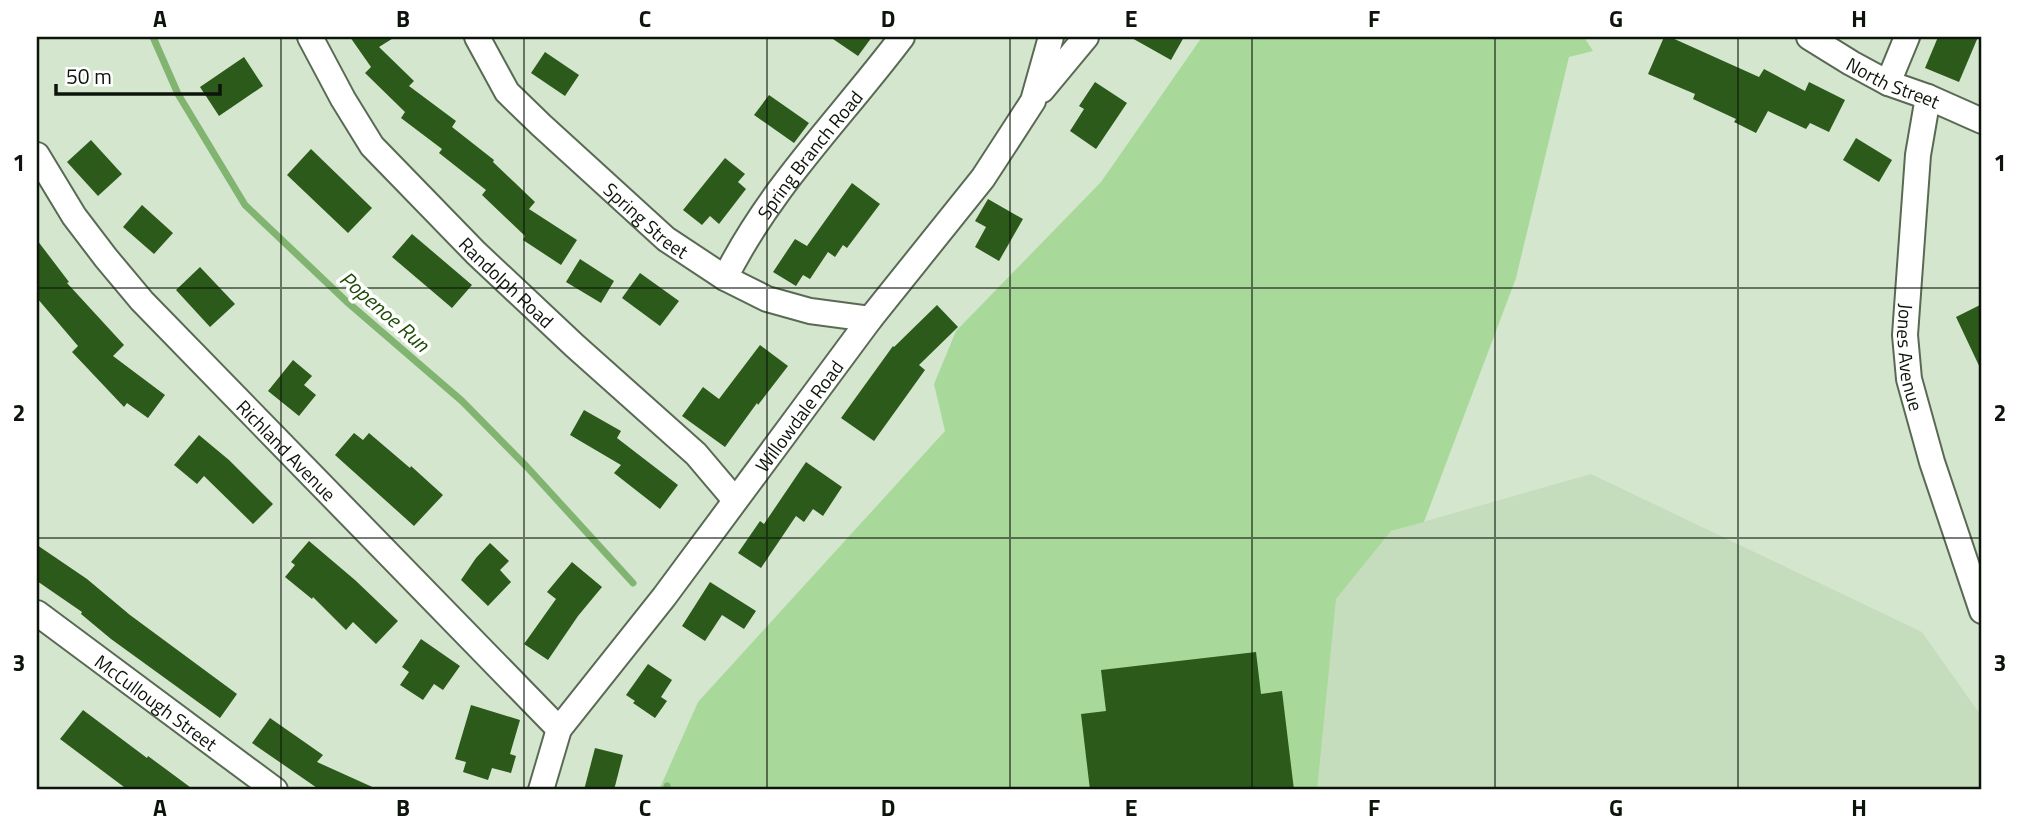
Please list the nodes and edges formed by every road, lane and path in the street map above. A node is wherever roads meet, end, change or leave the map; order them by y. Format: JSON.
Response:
{"nodes":[{"id":1,"x":310,"y":37,"type":"edge"},
{"id":2,"x":477,"y":37,"type":"edge"},
{"id":3,"x":902,"y":37,"type":"edge"},
{"id":4,"x":1051,"y":37,"type":"edge"},
{"id":5,"x":1086,"y":37,"type":"edge"},
{"id":6,"x":1809,"y":37,"type":"edge"},
{"id":7,"x":1907,"y":37,"type":"edge"},
{"id":8,"x":1888,"y":83,"type":"junction"},
{"id":9,"x":1928,"y":97,"type":"junction"},
{"id":10,"x":1033,"y":101,"type":"junction"},
{"id":11,"x":1982,"y":121,"type":"edge"},
{"id":12,"x":37,"y":155,"type":"edge"},
{"id":13,"x":725,"y":278,"type":"junction"},
{"id":14,"x":870,"y":319,"type":"junction"},
{"id":15,"x":735,"y":500,"type":"junction"},
{"id":16,"x":1982,"y":611,"type":"edge"},
{"id":17,"x":37,"y":613,"type":"edge"},
{"id":18,"x":559,"y":729,"type":"junction"},
{"id":19,"x":275,"y":790,"type":"edge"},
{"id":20,"x":541,"y":790,"type":"edge"}],
"edges":[{"from":1,"to":15,"type":"street","name":"Randolph Road"},
{"from":2,"to":13,"type":"street","name":"Spring Street"},
{"from":3,"to":13,"type":"street","name":"Spring Branch Road"},
{"from":4,"to":10,"type":"street","name":"Willowdale Road"},
{"from":5,"to":10,"type":"street"},
{"from":6,"to":8,"type":"street","name":"North Street"},
{"from":7,"to":8,"type":"street"},
{"from":8,"to":9,"type":"street","name":"North Street"},
{"from":9,"to":11,"type":"street","name":"North Street"},
{"from":9,"to":16,"type":"street","name":"Jones Avenue"},
{"from":10,"to":14,"type":"street","name":"Willowdale Road"},
{"from":12,"to":18,"type":"street","name":"Richland Avenue"},
{"from":13,"to":14,"type":"street","name":"Spring Street"},
{"from":14,"to":15,"type":"street","name":"Willowdale Road"},
{"from":15,"to":18,"type":"street","name":"Willowdale Road"},
{"from":17,"to":19,"type":"street","name":"McCullough Street"},
{"from":18,"to":20,"type":"street","name":"Willowdale Road"}]}
